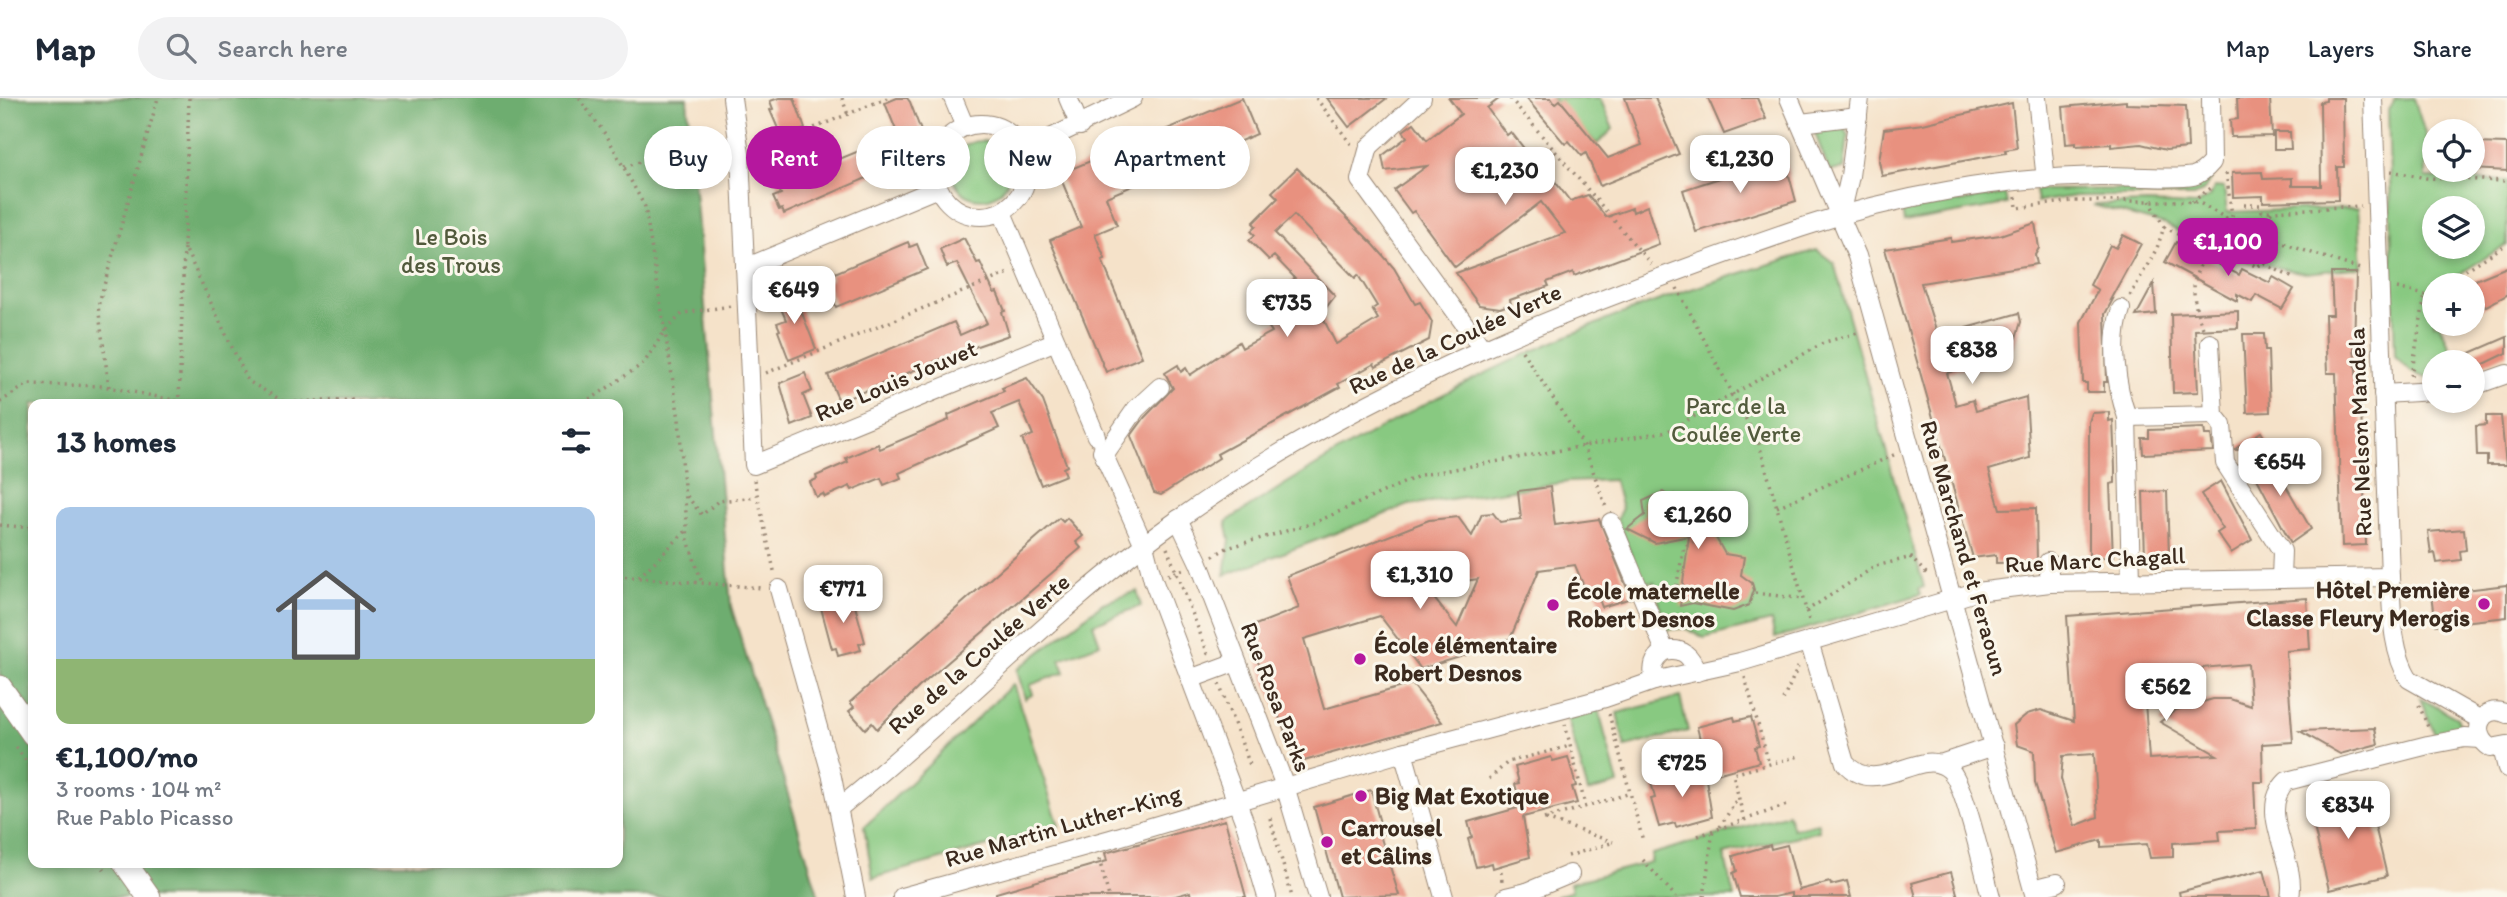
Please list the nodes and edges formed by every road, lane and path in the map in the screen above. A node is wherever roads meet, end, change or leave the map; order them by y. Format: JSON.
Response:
{"nodes":[{"id":1,"x":158,"y":98,"type":"edge"},
{"id":2,"x":189,"y":98,"type":"edge"},
{"id":3,"x":579,"y":98,"type":"edge"},
{"id":4,"x":732,"y":98,"type":"edge"},
{"id":5,"x":842,"y":98,"type":"edge"},
{"id":6,"x":887,"y":98,"type":"edge"},
{"id":7,"x":953,"y":98,"type":"edge"},
{"id":8,"x":1068,"y":98,"type":"edge"},
{"id":9,"x":1133,"y":98,"type":"edge"},
{"id":10,"x":1317,"y":98,"type":"edge"},
{"id":11,"x":1422,"y":98,"type":"edge"},
{"id":12,"x":1510,"y":98,"type":"edge"},
{"id":13,"x":1789,"y":98,"type":"edge"},
{"id":14,"x":2037,"y":98,"type":"edge"},
{"id":15,"x":2211,"y":98,"type":"edge"},
{"id":16,"x":2373,"y":98,"type":"edge"},
{"id":17,"x":1859,"y":107,"type":"edge"},
{"id":18,"x":848,"y":115,"type":"junction"},
{"id":19,"x":1801,"y":123,"type":"junction"},
{"id":20,"x":965,"y":126,"type":"edge"},
{"id":21,"x":994,"y":126,"type":"edge"},
{"id":22,"x":1080,"y":126,"type":"junction"},
{"id":23,"x":970,"y":127,"type":"edge"},
{"id":24,"x":1076,"y":128,"type":"edge"},
{"id":25,"x":737,"y":132,"type":"junction"},
{"id":26,"x":740,"y":155,"type":"junction"},
{"id":27,"x":1364,"y":163,"type":"junction"},
{"id":28,"x":2208,"y":166,"type":"junction"},
{"id":29,"x":624,"y":167,"type":"junction"},
{"id":30,"x":2374,"y":167,"type":"junction"},
{"id":31,"x":2046,"y":180,"type":"junction"},
{"id":32,"x":2507,"y":181,"type":"edge"},
{"id":33,"x":2013,"y":182,"type":"junction"},
{"id":34,"x":936,"y":189,"type":"edge"},
{"id":35,"x":939,"y":189,"type":"edge"},
{"id":36,"x":1024,"y":189,"type":"edge"},
{"id":37,"x":2149,"y":200,"type":"junction"},
{"id":38,"x":2244,"y":205,"type":"dead end"},
{"id":39,"x":2375,"y":205,"type":"junction"},
{"id":40,"x":2272,"y":211,"type":"junction"},
{"id":41,"x":1002,"y":212,"type":"junction"},
{"id":42,"x":1841,"y":215,"type":"junction"},
{"id":43,"x":2233,"y":222,"type":"junction"},
{"id":44,"x":2164,"y":227,"type":"junction"},
{"id":45,"x":2251,"y":231,"type":"junction"},
{"id":46,"x":2507,"y":244,"type":"edge"},
{"id":47,"x":184,"y":246,"type":"junction"},
{"id":48,"x":2211,"y":252,"type":"junction"},
{"id":49,"x":1025,"y":266,"type":"junction"},
{"id":50,"x":745,"y":268,"type":"junction"},
{"id":51,"x":2461,"y":273,"type":"edge"},
{"id":52,"x":1661,"y":276,"type":"junction"},
{"id":53,"x":2295,"y":279,"type":"dead end"},
{"id":54,"x":2378,"y":281,"type":"junction"},
{"id":55,"x":2422,"y":294,"type":"edge"},
{"id":56,"x":1680,"y":295,"type":"dead end"},
{"id":57,"x":747,"y":304,"type":"junction"},
{"id":58,"x":2121,"y":309,"type":"joint"},
{"id":59,"x":2422,"y":312,"type":"edge"},
{"id":60,"x":664,"y":332,"type":"junction"},
{"id":61,"x":1858,"y":333,"type":"dead end"},
{"id":62,"x":1056,"y":341,"type":"junction"},
{"id":63,"x":2210,"y":342,"type":"joint"},
{"id":64,"x":1482,"y":348,"type":"junction"},
{"id":65,"x":1526,"y":357,"type":"dead end"},
{"id":66,"x":2507,"y":374,"type":"edge"},
{"id":67,"x":750,"y":376,"type":"junction"},
{"id":68,"x":2485,"y":382,"type":"edge"},
{"id":69,"x":109,"y":387,"type":"junction"},
{"id":70,"x":1160,"y":387,"type":"dead end"},
{"id":71,"x":2422,"y":392,"type":"edge"},
{"id":72,"x":2408,"y":393,"type":"junction"},
{"id":73,"x":1732,"y":394,"type":"junction"},
{"id":74,"x":2384,"y":394,"type":"junction"},
{"id":75,"x":161,"y":399,"type":"edge"},
{"id":76,"x":178,"y":399,"type":"edge"},
{"id":77,"x":279,"y":399,"type":"edge"},
{"id":78,"x":589,"y":399,"type":"edge"},
{"id":79,"x":0,"y":402,"type":"edge"},
{"id":80,"x":2214,"y":415,"type":"junction"},
{"id":81,"x":2127,"y":418,"type":"junction"},
{"id":82,"x":1584,"y":446,"type":"junction"},
{"id":83,"x":1101,"y":447,"type":"junction"},
{"id":84,"x":1911,"y":450,"type":"junction"},
{"id":85,"x":754,"y":465,"type":"junction"},
{"id":86,"x":686,"y":494,"type":"junction"},
{"id":87,"x":756,"y":497,"type":"junction"},
{"id":88,"x":1777,"y":507,"type":"junction"},
{"id":89,"x":0,"y":518,"type":"edge"},
{"id":90,"x":1178,"y":519,"type":"junction"},
{"id":91,"x":1611,"y":522,"type":"joint"},
{"id":92,"x":1,"y":525,"type":"edge"},
{"id":93,"x":28,"y":528,"type":"edge"},
{"id":94,"x":687,"y":530,"type":"junction"},
{"id":95,"x":1693,"y":542,"type":"dead end"},
{"id":96,"x":1144,"y":545,"type":"junction"},
{"id":97,"x":1916,"y":556,"type":"dead end"},
{"id":98,"x":2048,"y":562,"type":"dead end"},
{"id":99,"x":1199,"y":563,"type":"junction"},
{"id":100,"x":623,"y":576,"type":"edge"},
{"id":101,"x":2390,"y":577,"type":"junction"},
{"id":102,"x":638,"y":578,"type":"junction"},
{"id":103,"x":2281,"y":578,"type":"junction"},
{"id":104,"x":1153,"y":580,"type":"junction"},
{"id":105,"x":2131,"y":581,"type":"junction"},
{"id":106,"x":702,"y":583,"type":"junction"},
{"id":107,"x":2050,"y":583,"type":"junction"},
{"id":108,"x":779,"y":589,"type":"junction"},
{"id":109,"x":1755,"y":593,"type":"dead end"},
{"id":110,"x":1803,"y":599,"type":"junction"},
{"id":111,"x":1952,"y":600,"type":"junction"},
{"id":112,"x":1645,"y":602,"type":"junction"},
{"id":113,"x":1806,"y":611,"type":"junction"},
{"id":114,"x":1812,"y":640,"type":"junction"},
{"id":115,"x":1665,"y":650,"type":"junction"},
{"id":116,"x":1236,"y":662,"type":"junction"},
{"id":117,"x":1740,"y":662,"type":"junction"},
{"id":118,"x":1697,"y":672,"type":"junction"},
{"id":119,"x":1190,"y":679,"type":"junction"},
{"id":120,"x":1654,"y":681,"type":"junction"},
{"id":121,"x":0,"y":687,"type":"edge"},
{"id":122,"x":2421,"y":687,"type":"junction"},
{"id":123,"x":1605,"y":698,"type":"junction"},
{"id":124,"x":1783,"y":700,"type":"dead end"},
{"id":125,"x":1561,"y":708,"type":"junction"},
{"id":126,"x":2507,"y":714,"type":"edge"},
{"id":127,"x":2481,"y":720,"type":"junction"},
{"id":128,"x":28,"y":727,"type":"edge"},
{"id":129,"x":2481,"y":739,"type":"junction"},
{"id":130,"x":2428,"y":745,"type":"junction"},
{"id":131,"x":1570,"y":746,"type":"junction"},
{"id":132,"x":1994,"y":746,"type":"junction"},
{"id":133,"x":2504,"y":747,"type":"edge"},
{"id":134,"x":1403,"y":752,"type":"junction"},
{"id":135,"x":1273,"y":756,"type":"junction"},
{"id":136,"x":1799,"y":756,"type":"dead end"},
{"id":137,"x":1769,"y":764,"type":"junction"},
{"id":138,"x":1940,"y":764,"type":"junction"},
{"id":139,"x":2507,"y":768,"type":"edge"},
{"id":140,"x":1227,"y":774,"type":"junction"},
{"id":141,"x":1489,"y":779,"type":"dead end"},
{"id":142,"x":1285,"y":786,"type":"junction"},
{"id":143,"x":1631,"y":793,"type":"junction"},
{"id":144,"x":1739,"y":796,"type":"junction"},
{"id":145,"x":1237,"y":801,"type":"junction"},
{"id":146,"x":1585,"y":805,"type":"junction"},
{"id":147,"x":1787,"y":805,"type":"dead end"},
{"id":148,"x":839,"y":808,"type":"junction"},
{"id":149,"x":1293,"y":811,"type":"junction"},
{"id":150,"x":1270,"y":818,"type":"junction"},
{"id":151,"x":1744,"y":820,"type":"junction"},
{"id":152,"x":1247,"y":826,"type":"junction"},
{"id":153,"x":1719,"y":828,"type":"junction"},
{"id":154,"x":1713,"y":830,"type":"junction"},
{"id":155,"x":1698,"y":836,"type":"dead end"},
{"id":156,"x":1643,"y":841,"type":"dead end"},
{"id":157,"x":1094,"y":844,"type":"junction"},
{"id":158,"x":1643,"y":860,"type":"dead end"},
{"id":159,"x":1569,"y":865,"type":"joint"},
{"id":160,"x":129,"y":868,"type":"edge"},
{"id":161,"x":2057,"y":883,"type":"dead end"},
{"id":162,"x":2034,"y":893,"type":"edge"},
{"id":163,"x":1527,"y":894,"type":"edge"},
{"id":164,"x":149,"y":897,"type":"edge"},
{"id":165,"x":856,"y":897,"type":"edge"},
{"id":166,"x":902,"y":897,"type":"edge"},
{"id":167,"x":1110,"y":897,"type":"edge"},
{"id":168,"x":1267,"y":897,"type":"edge"},
{"id":169,"x":1292,"y":897,"type":"edge"},
{"id":170,"x":1318,"y":897,"type":"edge"},
{"id":171,"x":1444,"y":897,"type":"edge"},
{"id":172,"x":1506,"y":897,"type":"edge"},
{"id":173,"x":1676,"y":897,"type":"edge"},
{"id":174,"x":1704,"y":897,"type":"edge"},
{"id":175,"x":1991,"y":897,"type":"edge"},
{"id":176,"x":2290,"y":897,"type":"edge"}],
"edges":[{"from":1,"to":69,"type":"path"},
{"from":2,"to":47,"type":"path"},
{"from":3,"to":29,"type":"path"},
{"from":4,"to":25,"type":"street"},
{"from":5,"to":18,"type":"path"},
{"from":6,"to":18,"type":"path"},
{"from":7,"to":20,"type":"street"},
{"from":8,"to":22,"type":"street"},
{"from":9,"to":22,"type":"street"},
{"from":10,"to":27,"type":"path"},
{"from":11,"to":27,"type":"street"},
{"from":12,"to":52,"type":"path"},
{"from":13,"to":19,"type":"street","name":"Rue Marchand et Feraoun"},
{"from":14,"to":31,"type":"street"},
{"from":15,"to":28,"type":"street"},
{"from":16,"to":30,"type":"street","name":"Rue Nelson Mandela"},
{"from":17,"to":19,"type":"street"},
{"from":17,"to":42,"type":"street"},
{"from":18,"to":26,"type":"path"},
{"from":19,"to":42,"type":"street","name":"Rue Marchand et Feraoun"},
{"from":21,"to":23,"type":"street"},
{"from":22,"to":24,"type":"street"},
{"from":25,"to":26,"type":"street"},
{"from":25,"to":29,"type":"path"},
{"from":26,"to":50,"type":"street"},
{"from":27,"to":64,"type":"street"},
{"from":28,"to":31,"type":"street","name":"Rue de la Coulée Verte"},
{"from":28,"to":43,"type":"path"},
{"from":29,"to":60,"type":"path"},
{"from":30,"to":32,"type":"path"},
{"from":30,"to":39,"type":"street","name":"Rue Nelson Mandela"},
{"from":31,"to":33,"type":"street","name":"Rue de la Coulée Verte"},
{"from":33,"to":37,"type":"path"},
{"from":33,"to":42,"type":"street","name":"Rue de la Coulée Verte"},
{"from":34,"to":50,"type":"street"},
{"from":35,"to":41,"type":"street"},
{"from":36,"to":41,"type":"street"},
{"from":37,"to":43,"type":"path"},
{"from":37,"to":44,"type":"path"},
{"from":38,"to":40,"type":"path"},
{"from":39,"to":40,"type":"path"},
{"from":39,"to":54,"type":"street","name":"Rue Nelson Mandela"},
{"from":40,"to":45,"type":"path"},
{"from":41,"to":49,"type":"street"},
{"from":42,"to":52,"type":"street","name":"Rue de la Coulée Verte"},
{"from":42,"to":84,"type":"street","name":"Rue Marchand et Feraoun"},
{"from":43,"to":45,"type":"path"},
{"from":44,"to":48,"type":"path"},
{"from":44,"to":58,"type":"path"},
{"from":45,"to":48,"type":"path"},
{"from":45,"to":54,"type":"path"},
{"from":46,"to":51,"type":"path"},
{"from":47,"to":76,"type":"path"},
{"from":47,"to":77,"type":"path"},
{"from":48,"to":53,"type":"path"},
{"from":48,"to":63,"type":"path"},
{"from":49,"to":62,"type":"street"},
{"from":49,"to":67,"type":"path"},
{"from":50,"to":57,"type":"street"},
{"from":52,"to":64,"type":"street","name":"Rue de la Coulée Verte"},
{"from":54,"to":55,"type":"path"},
{"from":54,"to":74,"type":"street","name":"Rue Nelson Mandela"},
{"from":56,"to":73,"type":"path"},
{"from":57,"to":60,"type":"path"},
{"from":57,"to":67,"type":"street"},
{"from":58,"to":81,"type":"street"},
{"from":59,"to":72,"type":"path"},
{"from":60,"to":78,"type":"path"},
{"from":60,"to":86,"type":"path"},
{"from":61,"to":73,"type":"path"},
{"from":62,"to":83,"type":"street"},
{"from":62,"to":85,"type":"street","name":"Rue Louis Jouvet"},
{"from":63,"to":80,"type":"street"},
{"from":64,"to":90,"type":"street","name":"Rue de la Coulée Verte"},
{"from":65,"to":82,"type":"path"},
{"from":66,"to":68,"type":"street"},
{"from":67,"to":85,"type":"street"},
{"from":69,"to":75,"type":"path"},
{"from":69,"to":79,"type":"path"},
{"from":70,"to":83,"type":"street"},
{"from":71,"to":72,"type":"street"},
{"from":72,"to":74,"type":"street"},
{"from":73,"to":82,"type":"path"},
{"from":73,"to":88,"type":"path"},
{"from":74,"to":101,"type":"street","name":"Rue Nelson Mandela"},
{"from":80,"to":81,"type":"street"},
{"from":80,"to":103,"type":"street"},
{"from":81,"to":105,"type":"street"},
{"from":82,"to":91,"type":"path"},
{"from":82,"to":99,"type":"path"},
{"from":83,"to":96,"type":"street"},
{"from":84,"to":88,"type":"path"},
{"from":84,"to":111,"type":"street","name":"Rue Marchand et Feraoun"},
{"from":85,"to":87,"type":"path"},
{"from":86,"to":87,"type":"path"},
{"from":86,"to":94,"type":"path"},
{"from":87,"to":108,"type":"path"},
{"from":88,"to":110,"type":"path"},
{"from":89,"to":92,"type":"path"},
{"from":90,"to":96,"type":"street","name":"Rue de la Coulée Verte"},
{"from":90,"to":99,"type":"street","name":"Rue Rosa Parks"},
{"from":91,"to":112,"type":"street"},
{"from":92,"to":93,"type":"path"},
{"from":94,"to":102,"type":"path"},
{"from":94,"to":106,"type":"path"},
{"from":95,"to":112,"type":"path"},
{"from":96,"to":104,"type":"street"},
{"from":96,"to":148,"type":"street","name":"Rue de la Coulée Verte"},
{"from":97,"to":113,"type":"path"},
{"from":98,"to":107,"type":"street"},
{"from":99,"to":104,"type":"path"},
{"from":99,"to":116,"type":"street","name":"Rue Rosa Parks"},
{"from":100,"to":102,"type":"path"},
{"from":101,"to":103,"type":"street","name":"Rue Marc Chagall"},
{"from":101,"to":122,"type":"street","name":"Rue Nelson Mandela"},
{"from":102,"to":106,"type":"path"},
{"from":103,"to":105,"type":"street","name":"Rue Marc Chagall"},
{"from":104,"to":119,"type":"street"},
{"from":105,"to":107,"type":"street","name":"Rue Marc Chagall"},
{"from":106,"to":108,"type":"path"},
{"from":107,"to":111,"type":"street","name":"Rue Marc Chagall"},
{"from":108,"to":148,"type":"street"},
{"from":109,"to":110,"type":"path"},
{"from":110,"to":113,"type":"path"},
{"from":111,"to":114,"type":"street","name":"Rue Marc Chagall"},
{"from":111,"to":132,"type":"street","name":"Rue Marchand et Feraoun"},
{"from":112,"to":115,"type":"street"},
{"from":113,"to":114,"type":"path"},
{"from":114,"to":117,"type":"street","name":"Rue Marc Chagall"},
{"from":114,"to":124,"type":"path"},
{"from":114,"to":138,"type":"street"},
{"from":115,"to":118,"type":"street"},
{"from":115,"to":120,"type":"street"},
{"from":116,"to":119,"type":"street"},
{"from":116,"to":135,"type":"street","name":"Rue Rosa Parks"},
{"from":117,"to":118,"type":"street","name":"Rue Marc Chagall"},
{"from":117,"to":137,"type":"path"},
{"from":118,"to":120,"type":"street","name":"Rue Marc Chagall"},
{"from":119,"to":140,"type":"street"},
{"from":120,"to":123,"type":"street","name":"Rue Marc Chagall"},
{"from":121,"to":128,"type":"main road"},
{"from":122,"to":127,"type":"street","name":"Rue Nelson Mandela"},
{"from":122,"to":130,"type":"path"},
{"from":123,"to":125,"type":"street","name":"Rue Marc Chagall"},
{"from":123,"to":143,"type":"path"},
{"from":125,"to":131,"type":"path"},
{"from":125,"to":134,"type":"street","name":"Rue Martin Luther-King"},
{"from":126,"to":127,"type":"street"},
{"from":127,"to":129,"type":"street"},
{"from":129,"to":130,"type":"street"},
{"from":129,"to":133,"type":"street"},
{"from":130,"to":176,"type":"street"},
{"from":131,"to":141,"type":"path"},
{"from":131,"to":146,"type":"path"},
{"from":132,"to":138,"type":"street"},
{"from":132,"to":162,"type":"street","name":"Rue Marchand et Feraoun"},
{"from":133,"to":139,"type":"street"},
{"from":134,"to":142,"type":"street","name":"Rue Martin Luther-King"},
{"from":134,"to":171,"type":"street"},
{"from":135,"to":140,"type":"path"},
{"from":135,"to":142,"type":"street","name":"Rue Rosa Parks"},
{"from":136,"to":137,"type":"path"},
{"from":137,"to":144,"type":"path"},
{"from":138,"to":175,"type":"street"},
{"from":140,"to":145,"type":"street"},
{"from":142,"to":145,"type":"street","name":"Rue Martin Luther-King"},
{"from":142,"to":149,"type":"street","name":"Rue Rosa Parks"},
{"from":143,"to":146,"type":"path"},
{"from":143,"to":156,"type":"path"},
{"from":144,"to":151,"type":"path"},
{"from":144,"to":153,"type":"path"},
{"from":145,"to":152,"type":"street"},
{"from":145,"to":157,"type":"street","name":"Rue Martin Luther-King"},
{"from":146,"to":159,"type":"path"},
{"from":147,"to":151,"type":"path"},
{"from":148,"to":165,"type":"street"},
{"from":149,"to":150,"type":"path"},
{"from":149,"to":170,"type":"street","name":"Rue Rosa Parks"},
{"from":150,"to":152,"type":"path"},
{"from":150,"to":169,"type":"path"},
{"from":151,"to":153,"type":"path"},
{"from":152,"to":168,"type":"street"},
{"from":153,"to":154,"type":"path"},
{"from":154,"to":155,"type":"path"},
{"from":154,"to":174,"type":"path"},
{"from":157,"to":166,"type":"street","name":"Rue Martin Luther-King"},
{"from":157,"to":167,"type":"path"},
{"from":158,"to":173,"type":"path"},
{"from":159,"to":163,"type":"street"},
{"from":160,"to":164,"type":"main road"},
{"from":161,"to":162,"type":"street"},
{"from":163,"to":172,"type":"street"}]}
